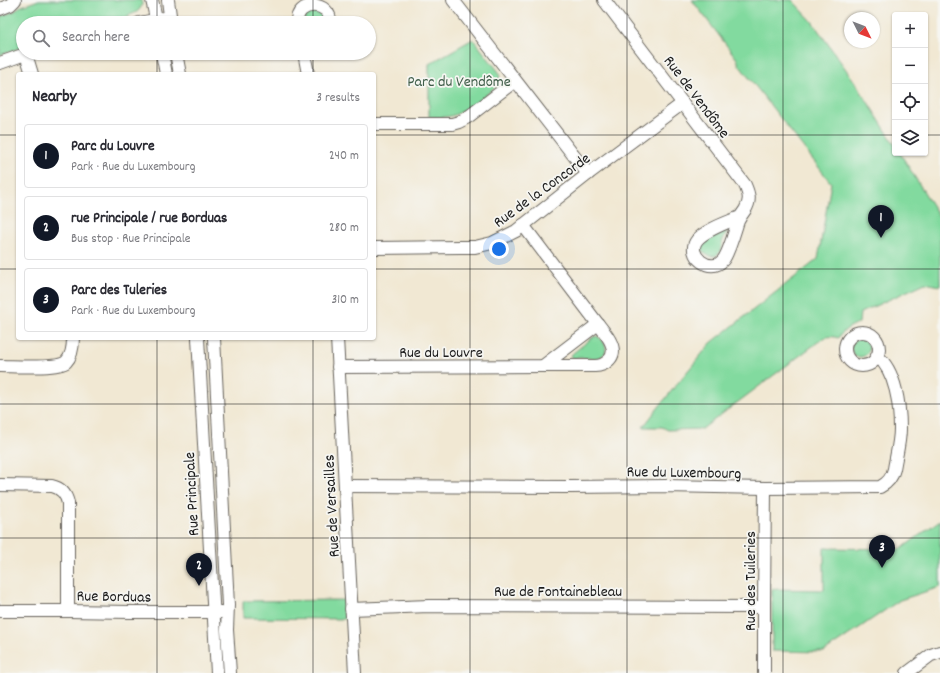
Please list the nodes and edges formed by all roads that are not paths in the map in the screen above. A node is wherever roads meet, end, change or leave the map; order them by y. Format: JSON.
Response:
{"nodes":[{"id":1,"x":15,"y":0,"type":"edge"},
{"id":2,"x":152,"y":0,"type":"edge"},
{"id":3,"x":168,"y":0,"type":"edge"},
{"id":4,"x":453,"y":0,"type":"edge"},
{"id":5,"x":604,"y":0,"type":"edge"},
{"id":6,"x":0,"y":9,"type":"edge"},
{"id":7,"x":155,"y":16,"type":"edge"},
{"id":8,"x":170,"y":16,"type":"edge"},
{"id":9,"x":297,"y":16,"type":"edge"},
{"id":10,"x":330,"y":16,"type":"edge"},
{"id":11,"x":16,"y":57,"type":"edge"},
{"id":12,"x":29,"y":60,"type":"edge"},
{"id":13,"x":163,"y":60,"type":"edge"},
{"id":14,"x":177,"y":60,"type":"edge"},
{"id":15,"x":305,"y":60,"type":"edge"},
{"id":16,"x":0,"y":63,"type":"edge"},
{"id":17,"x":32,"y":72,"type":"edge"},
{"id":18,"x":166,"y":72,"type":"edge"},
{"id":19,"x":180,"y":72,"type":"edge"},
{"id":20,"x":308,"y":72,"type":"edge"},
{"id":21,"x":515,"y":81,"type":"junction"},
{"id":22,"x":683,"y":103,"type":"junction"},
{"id":23,"x":376,"y":124,"type":"edge"},
{"id":24,"x":588,"y":174,"type":"junction"},
{"id":25,"x":740,"y":216,"type":"dead end"},
{"id":26,"x":523,"y":225,"type":"junction"},
{"id":27,"x":376,"y":248,"type":"edge"},
{"id":28,"x":598,"y":324,"type":"junction"},
{"id":29,"x":73,"y":340,"type":"edge"},
{"id":30,"x":198,"y":340,"type":"edge"},
{"id":31,"x":214,"y":340,"type":"edge"},
{"id":32,"x":337,"y":340,"type":"edge"},
{"id":33,"x":877,"y":356,"type":"dead end"},
{"id":34,"x":0,"y":366,"type":"edge"},
{"id":35,"x":543,"y":366,"type":"junction"},
{"id":36,"x":338,"y":367,"type":"junction"},
{"id":37,"x":0,"y":485,"type":"edge"},
{"id":38,"x":345,"y":486,"type":"junction"},
{"id":39,"x":765,"y":488,"type":"junction"},
{"id":40,"x":764,"y":607,"type":"junction"},
{"id":41,"x":351,"y":609,"type":"junction"},
{"id":42,"x":68,"y":610,"type":"junction"},
{"id":43,"x":0,"y":611,"type":"edge"},
{"id":44,"x":228,"y":611,"type":"junction"},
{"id":45,"x":213,"y":612,"type":"junction"},
{"id":46,"x":940,"y":652,"type":"edge"},
{"id":47,"x":217,"y":673,"type":"edge"},
{"id":48,"x":230,"y":673,"type":"edge"},
{"id":49,"x":355,"y":673,"type":"edge"},
{"id":50,"x":764,"y":673,"type":"edge"},
{"id":51,"x":907,"y":673,"type":"edge"}],
"edges":[{"from":1,"to":6,"type":"street"},
{"from":2,"to":7,"type":"street"},
{"from":3,"to":8,"type":"street"},
{"from":4,"to":21,"type":"street"},
{"from":5,"to":22,"type":"street","name":"Rue de Vendôme"},
{"from":9,"to":10,"type":"street"},
{"from":11,"to":16,"type":"street"},
{"from":12,"to":17,"type":"street"},
{"from":13,"to":18,"type":"street"},
{"from":14,"to":19,"type":"street"},
{"from":15,"to":20,"type":"street"},
{"from":21,"to":23,"type":"street"},
{"from":21,"to":24,"type":"street"},
{"from":22,"to":24,"type":"street","name":"Rue de la Concorde"},
{"from":22,"to":25,"type":"street","name":"Rue de Vendôme"},
{"from":24,"to":26,"type":"street","name":"Rue de la Concorde"},
{"from":26,"to":27,"type":"street","name":"Rue de la Concorde"},
{"from":26,"to":28,"type":"street","name":"Rue du Louvre"},
{"from":28,"to":35,"type":"street"},
{"from":28,"to":35,"type":"street","name":"Rue du Louvre"},
{"from":29,"to":34,"type":"street"},
{"from":30,"to":45,"type":"street","name":"Rue Principale"},
{"from":31,"to":44,"type":"street","name":"Rue Principale"},
{"from":32,"to":36,"type":"street","name":"Rue de Versailles"},
{"from":33,"to":39,"type":"street","name":"Rue du Luxembourg"},
{"from":35,"to":36,"type":"street","name":"Rue du Louvre"},
{"from":36,"to":38,"type":"street","name":"Rue de Versailles"},
{"from":37,"to":42,"type":"street"},
{"from":38,"to":39,"type":"street","name":"Rue du Luxembourg"},
{"from":38,"to":41,"type":"street","name":"Rue de Versailles"},
{"from":39,"to":40,"type":"street","name":"Rue des Tuileries"},
{"from":40,"to":41,"type":"street","name":"Rue de Fontainebleau"},
{"from":40,"to":50,"type":"street","name":"Rue des Tuileries"},
{"from":41,"to":49,"type":"street","name":"Rue de Versailles"},
{"from":42,"to":43,"type":"street","name":"Rue Borduas"},
{"from":42,"to":45,"type":"street","name":"Rue Borduas"},
{"from":44,"to":45,"type":"street","name":"Rue Borduas"},
{"from":44,"to":48,"type":"street","name":"Rue Principale"},
{"from":45,"to":47,"type":"street","name":"Rue Principale"},
{"from":46,"to":51,"type":"street"}]}
